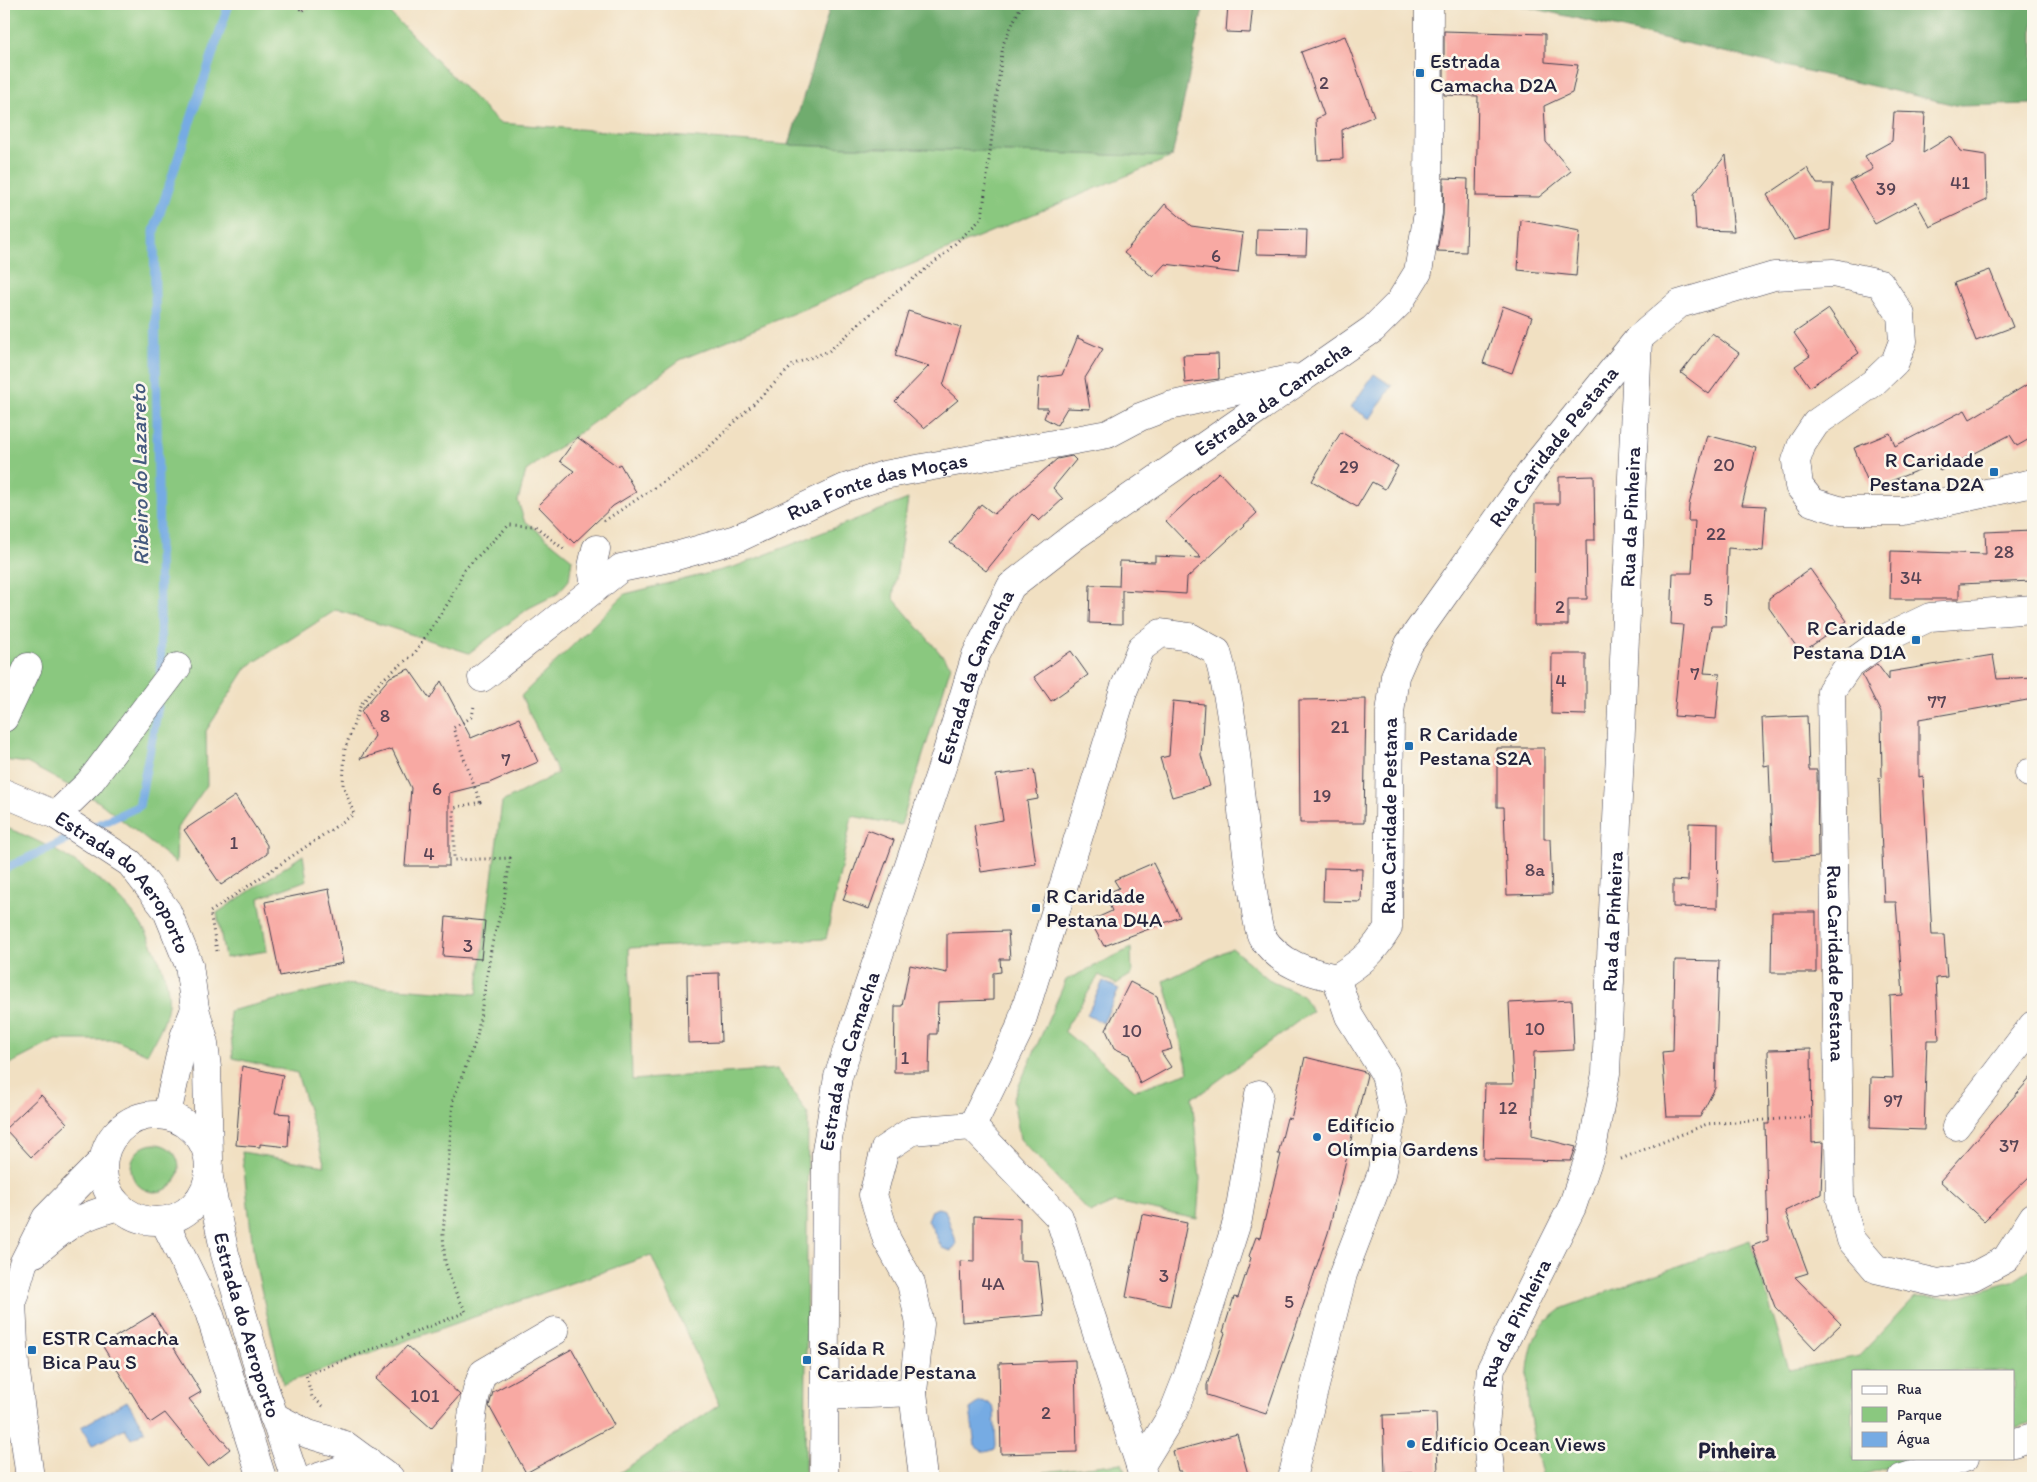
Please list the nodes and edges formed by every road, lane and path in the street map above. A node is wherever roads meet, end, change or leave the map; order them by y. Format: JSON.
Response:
{"nodes":[{"id":1,"x":299,"y":4,"type":"edge"},
{"id":2,"x":312,"y":4,"type":"edge"},
{"id":3,"x":1024,"y":4,"type":"edge"},
{"id":4,"x":1429,"y":4,"type":"edge"},
{"id":5,"x":1638,"y":339,"type":"junction"},
{"id":6,"x":1308,"y":375,"type":"junction"},
{"id":7,"x":2033,"y":483,"type":"edge"},
{"id":8,"x":597,"y":537,"type":"joint"},
{"id":9,"x":566,"y":551,"type":"dead end"},
{"id":10,"x":595,"y":588,"type":"junction"},
{"id":11,"x":2033,"y":609,"type":"edge"},
{"id":12,"x":28,"y":667,"type":"dead end"},
{"id":13,"x":177,"y":667,"type":"dead end"},
{"id":14,"x":482,"y":678,"type":"dead end"},
{"id":15,"x":4,"y":718,"type":"edge"},
{"id":16,"x":4,"y":793,"type":"edge"},
{"id":17,"x":480,"y":802,"type":"dead end"},
{"id":18,"x":67,"y":821,"type":"junction"},
{"id":19,"x":210,"y":912,"type":"dead end"},
{"id":20,"x":1336,"y":978,"type":"junction"},
{"id":21,"x":195,"y":1009,"type":"junction"},
{"id":22,"x":2033,"y":1024,"type":"edge"},
{"id":23,"x":1259,"y":1094,"type":"dead end"},
{"id":24,"x":167,"y":1114,"type":"junction"},
{"id":25,"x":1839,"y":1114,"type":"junction"},
{"id":26,"x":972,"y":1126,"type":"junction"},
{"id":27,"x":1956,"y":1126,"type":"dead end"},
{"id":28,"x":102,"y":1161,"type":"junction"},
{"id":29,"x":209,"y":1169,"type":"junction"},
{"id":30,"x":1583,"y":1174,"type":"junction"},
{"id":31,"x":119,"y":1206,"type":"junction"},
{"id":32,"x":2033,"y":1217,"type":"edge"},
{"id":33,"x":164,"y":1221,"type":"junction"},
{"id":34,"x":23,"y":1264,"type":"junction"},
{"id":35,"x":8,"y":1302,"type":"edge"},
{"id":36,"x":555,"y":1331,"type":"dead end"},
{"id":37,"x":913,"y":1392,"type":"junction"},
{"id":38,"x":825,"y":1396,"type":"junction"},
{"id":39,"x":326,"y":1409,"type":"dead end"},
{"id":40,"x":273,"y":1416,"type":"junction"},
{"id":41,"x":246,"y":1432,"type":"junction"},
{"id":42,"x":2033,"y":1437,"type":"edge"},
{"id":43,"x":2014,"y":1443,"type":"edge"},
{"id":44,"x":1959,"y":1460,"type":"edge"},
{"id":45,"x":368,"y":1461,"type":"junction"},
{"id":46,"x":1142,"y":1473,"type":"edge"},
{"id":47,"x":303,"y":1477,"type":"edge"},
{"id":48,"x":30,"y":1478,"type":"edge"},
{"id":49,"x":262,"y":1478,"type":"edge"},
{"id":50,"x":390,"y":1478,"type":"edge"},
{"id":51,"x":467,"y":1478,"type":"edge"},
{"id":52,"x":824,"y":1478,"type":"edge"},
{"id":53,"x":923,"y":1478,"type":"edge"},
{"id":54,"x":1292,"y":1478,"type":"edge"},
{"id":55,"x":1491,"y":1478,"type":"edge"},
{"id":56,"x":1902,"y":1478,"type":"edge"}],
"edges":[{"from":1,"to":2,"type":"path"},
{"from":3,"to":8,"type":"path"},
{"from":4,"to":6,"type":"street","name":"Estrada da Camacha"},
{"from":5,"to":7,"type":"street","name":"Rua Caridade Pestana"},
{"from":5,"to":20,"type":"street","name":"Rua Caridade Pestana"},
{"from":5,"to":30,"type":"street","name":"Rua da Pinheira"},
{"from":6,"to":10,"type":"street","name":"Rua Fonte das Moças"},
{"from":6,"to":38,"type":"street","name":"Estrada da Camacha"},
{"from":8,"to":10,"type":"street"},
{"from":9,"to":19,"type":"path"},
{"from":10,"to":14,"type":"street","name":"Rua Fonte das Moças"},
{"from":11,"to":25,"type":"street","name":"Rua Caridade Pestana"},
{"from":12,"to":15,"type":"street"},
{"from":13,"to":18,"type":"street"},
{"from":16,"to":18,"type":"street","name":"Estrada do Aeroporto"},
{"from":17,"to":39,"type":"path"},
{"from":18,"to":21,"type":"street","name":"Estrada do Aeroporto"},
{"from":20,"to":26,"type":"street"},
{"from":20,"to":54,"type":"street"},
{"from":21,"to":24,"type":"street","name":"Estrada do Aeroporto"},
{"from":21,"to":29,"type":"street","name":"Estrada do Aeroporto"},
{"from":22,"to":27,"type":"street"},
{"from":23,"to":46,"type":"street"},
{"from":24,"to":28,"type":"street"},
{"from":24,"to":29,"type":"street"},
{"from":25,"to":30,"type":"path"},
{"from":25,"to":32,"type":"street","name":"Rua Caridade Pestana"},
{"from":26,"to":37,"type":"street"},
{"from":26,"to":46,"type":"street"},
{"from":28,"to":31,"type":"street"},
{"from":28,"to":34,"type":"street"},
{"from":29,"to":33,"type":"street"},
{"from":29,"to":40,"type":"street","name":"Estrada do Aeroporto"},
{"from":30,"to":55,"type":"street","name":"Rua da Pinheira"},
{"from":31,"to":33,"type":"street"},
{"from":31,"to":34,"type":"street"},
{"from":33,"to":41,"type":"street","name":"Estrada do Aeroporto"},
{"from":34,"to":35,"type":"street"},
{"from":35,"to":48,"type":"street"},
{"from":36,"to":51,"type":"street"},
{"from":37,"to":38,"type":"street"},
{"from":37,"to":53,"type":"street"},
{"from":38,"to":52,"type":"street","name":"Estrada da Camacha"},
{"from":40,"to":45,"type":"street"},
{"from":40,"to":47,"type":"street","name":"Estrada do Aeroporto"},
{"from":41,"to":47,"type":"street","name":"Estrada do Aeroporto"},
{"from":41,"to":49,"type":"street","name":"Estrada do Aeroporto"},
{"from":42,"to":43,"type":"street"},
{"from":44,"to":56,"type":"street"},
{"from":45,"to":47,"type":"street"},
{"from":45,"to":50,"type":"street"}]}
